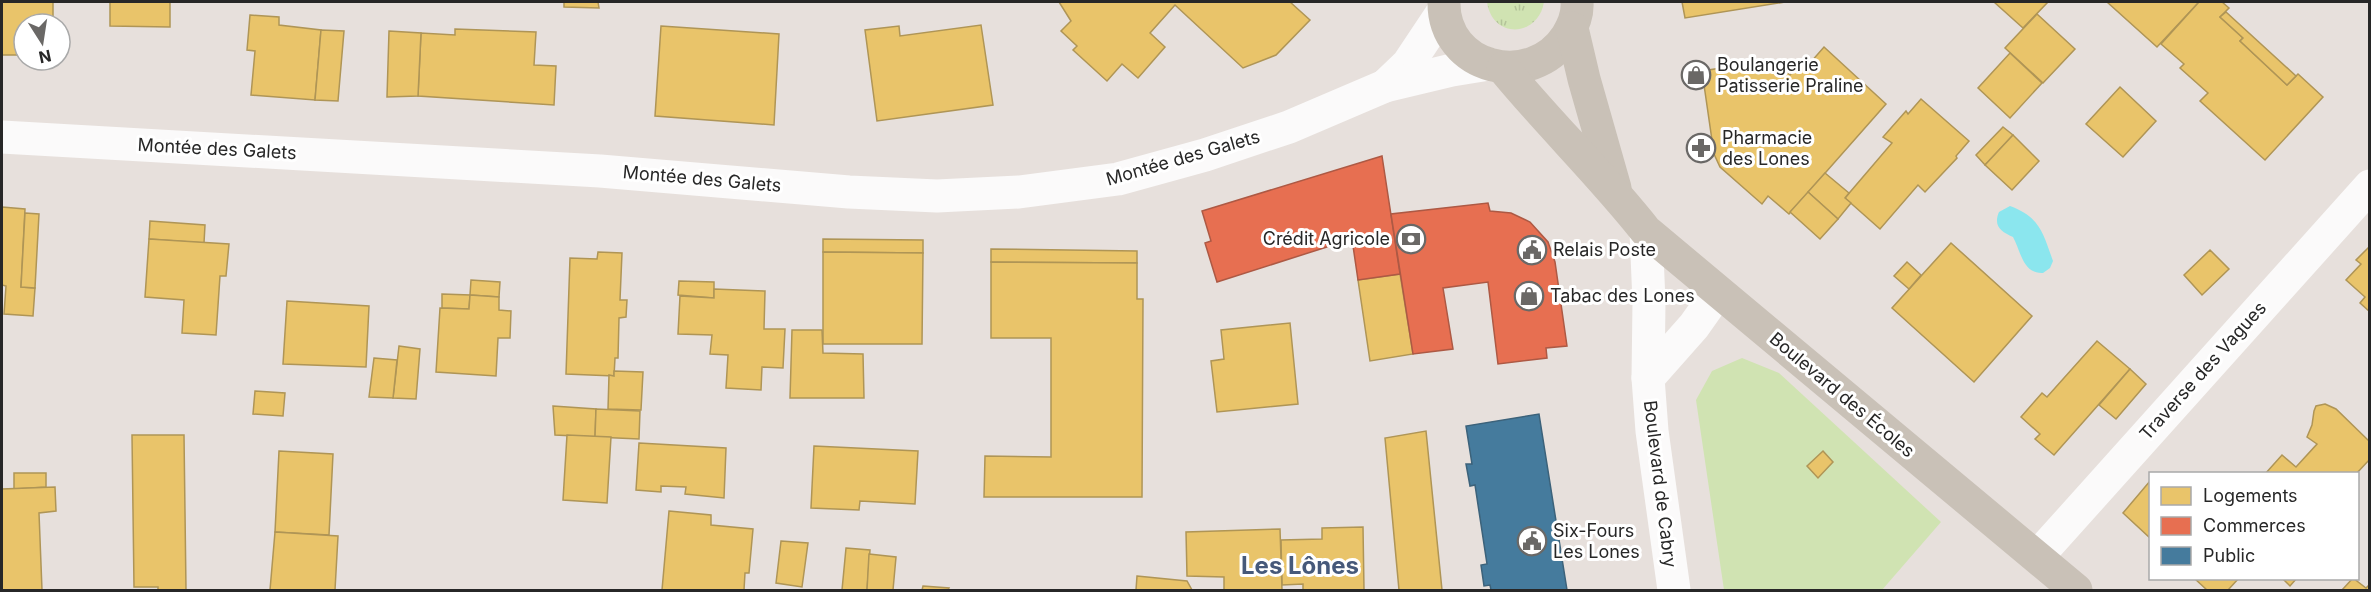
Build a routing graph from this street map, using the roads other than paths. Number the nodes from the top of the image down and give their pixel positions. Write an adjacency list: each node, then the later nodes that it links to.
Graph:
1 (1444, 6): 3 (main road, Boulevard des Écoles); 4 (street, Montée des Galets)
2 (1575, 15): 3 (main road); 7 (main road, Boulevard des Écoles)
3 (1496, 66): 4 (street, Montée des Galets); 7 (main road, Boulevard des Écoles)
4 (1385, 86): 5 (street, Montée des Galets)
5 (2, 137)
6 (2370, 186): 11 (street, Traverse des Vagues)
7 (1616, 193): 8 (main road, Boulevard des Écoles)
8 (1646, 231): 9 (main road, Boulevard des Écoles); 10 (street, Boulevard de Cabry)
9 (1718, 292): 10 (street, Boulevard de Cabry); 11 (main road, Boulevard des Écoles)
10 (1648, 378): 12 (street, Boulevard de Cabry)
11 (2037, 557): 13 (main road, Boulevard des Écoles)
12 (1674, 591)
13 (2076, 591)

